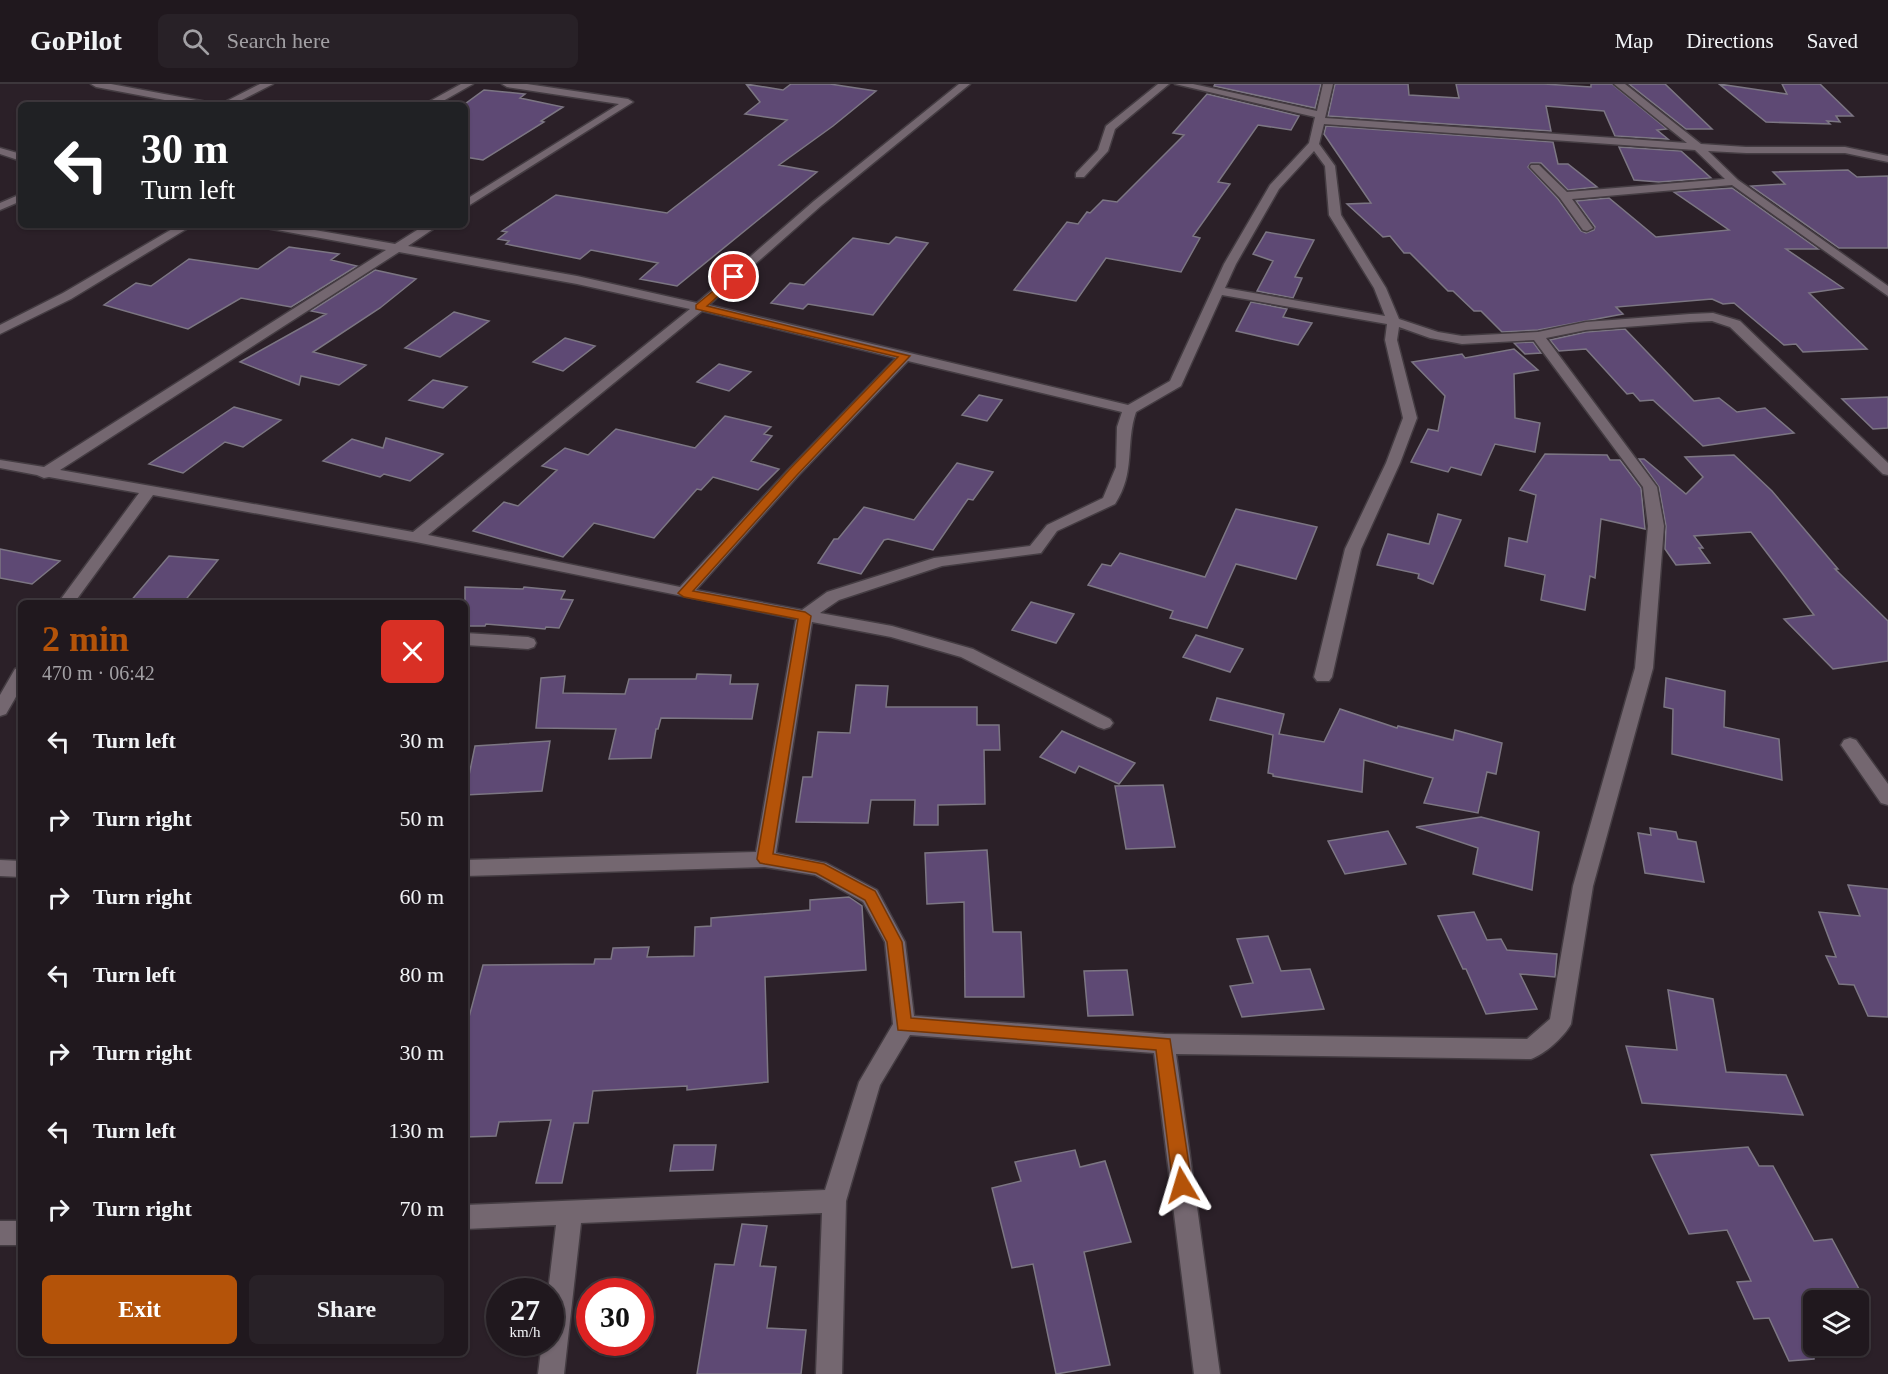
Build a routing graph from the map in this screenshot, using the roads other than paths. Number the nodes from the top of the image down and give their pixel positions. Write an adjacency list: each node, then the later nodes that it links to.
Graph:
1 (96, 84): 10 (street)
2 (268, 84): 11 (street)
3 (468, 84): 12 (street)
4 (507, 84): 24 (street)
5 (965, 84): 33 (street)
6 (1164, 84): 20 (street)
7 (1180, 84): 13 (street)
8 (1328, 84): 13 (street)
9 (1618, 84): 15 (street)
10 (191, 102)
11 (230, 102)
12 (434, 102)
13 (1320, 118): 14 (street); 15 (street)
14 (1314, 144): 31 (street); 34 (street)
15 (1696, 145): 18 (street); 21 (street)
16 (0, 151): 17 (street)
17 (18, 157)
18 (1888, 159)
19 (1535, 166): 22 (street)
20 (1080, 175)
21 (1734, 182): 22 (street); 32 (street)
22 (1564, 196): 29 (street)
23 (18, 199): 25 (street)
24 (468, 203)
25 (0, 207)
26 (182, 228): 35 (street)
27 (283, 228): 30 (street)
28 (428, 228): 30 (street)
29 (1587, 228)
30 (397, 248): 33 (street); 41 (street)
31 (1218, 291): 34 (street); 38 (street)
32 (1888, 291)
33 (700, 307): 37 (street); 43 (street)
34 (1394, 321): 36 (street); 49 (street)
35 (0, 330)
36 (1538, 336): 40 (street); 60 (street)
37 (905, 356): 38 (street); 44 (street)
38 (1130, 410): 46 (street)
39 (0, 464): 41 (street)
40 (1888, 471)
41 (44, 474): 42 (street)
42 (149, 490): 43 (street); 45 (street)
43 (416, 537): 44 (street)
44 (684, 593): 46 (street)
45 (68, 600)
46 (805, 616): 52 (street); 55 (street)
47 (468, 639): 48 (street)
48 (528, 643)
49 (1323, 677)
50 (18, 678): 51 (street)
51 (0, 710)
52 (1104, 723)
53 (1850, 745): 54 (street)
54 (1888, 798)
55 (765, 859): 57 (street); 59 (street)
56 (0, 868): 58 (street)
57 (468, 868)
58 (18, 869)
59 (904, 1025): 60 (street); 61 (street)
60 (1164, 1044): 68 (street)
61 (834, 1201): 62 (street); 67 (street)
62 (570, 1213): 63 (street); 66 (street)
63 (468, 1217)
64 (0, 1233): 65 (street)
65 (18, 1233)
66 (551, 1374)
67 (829, 1374)
68 (1207, 1374)

